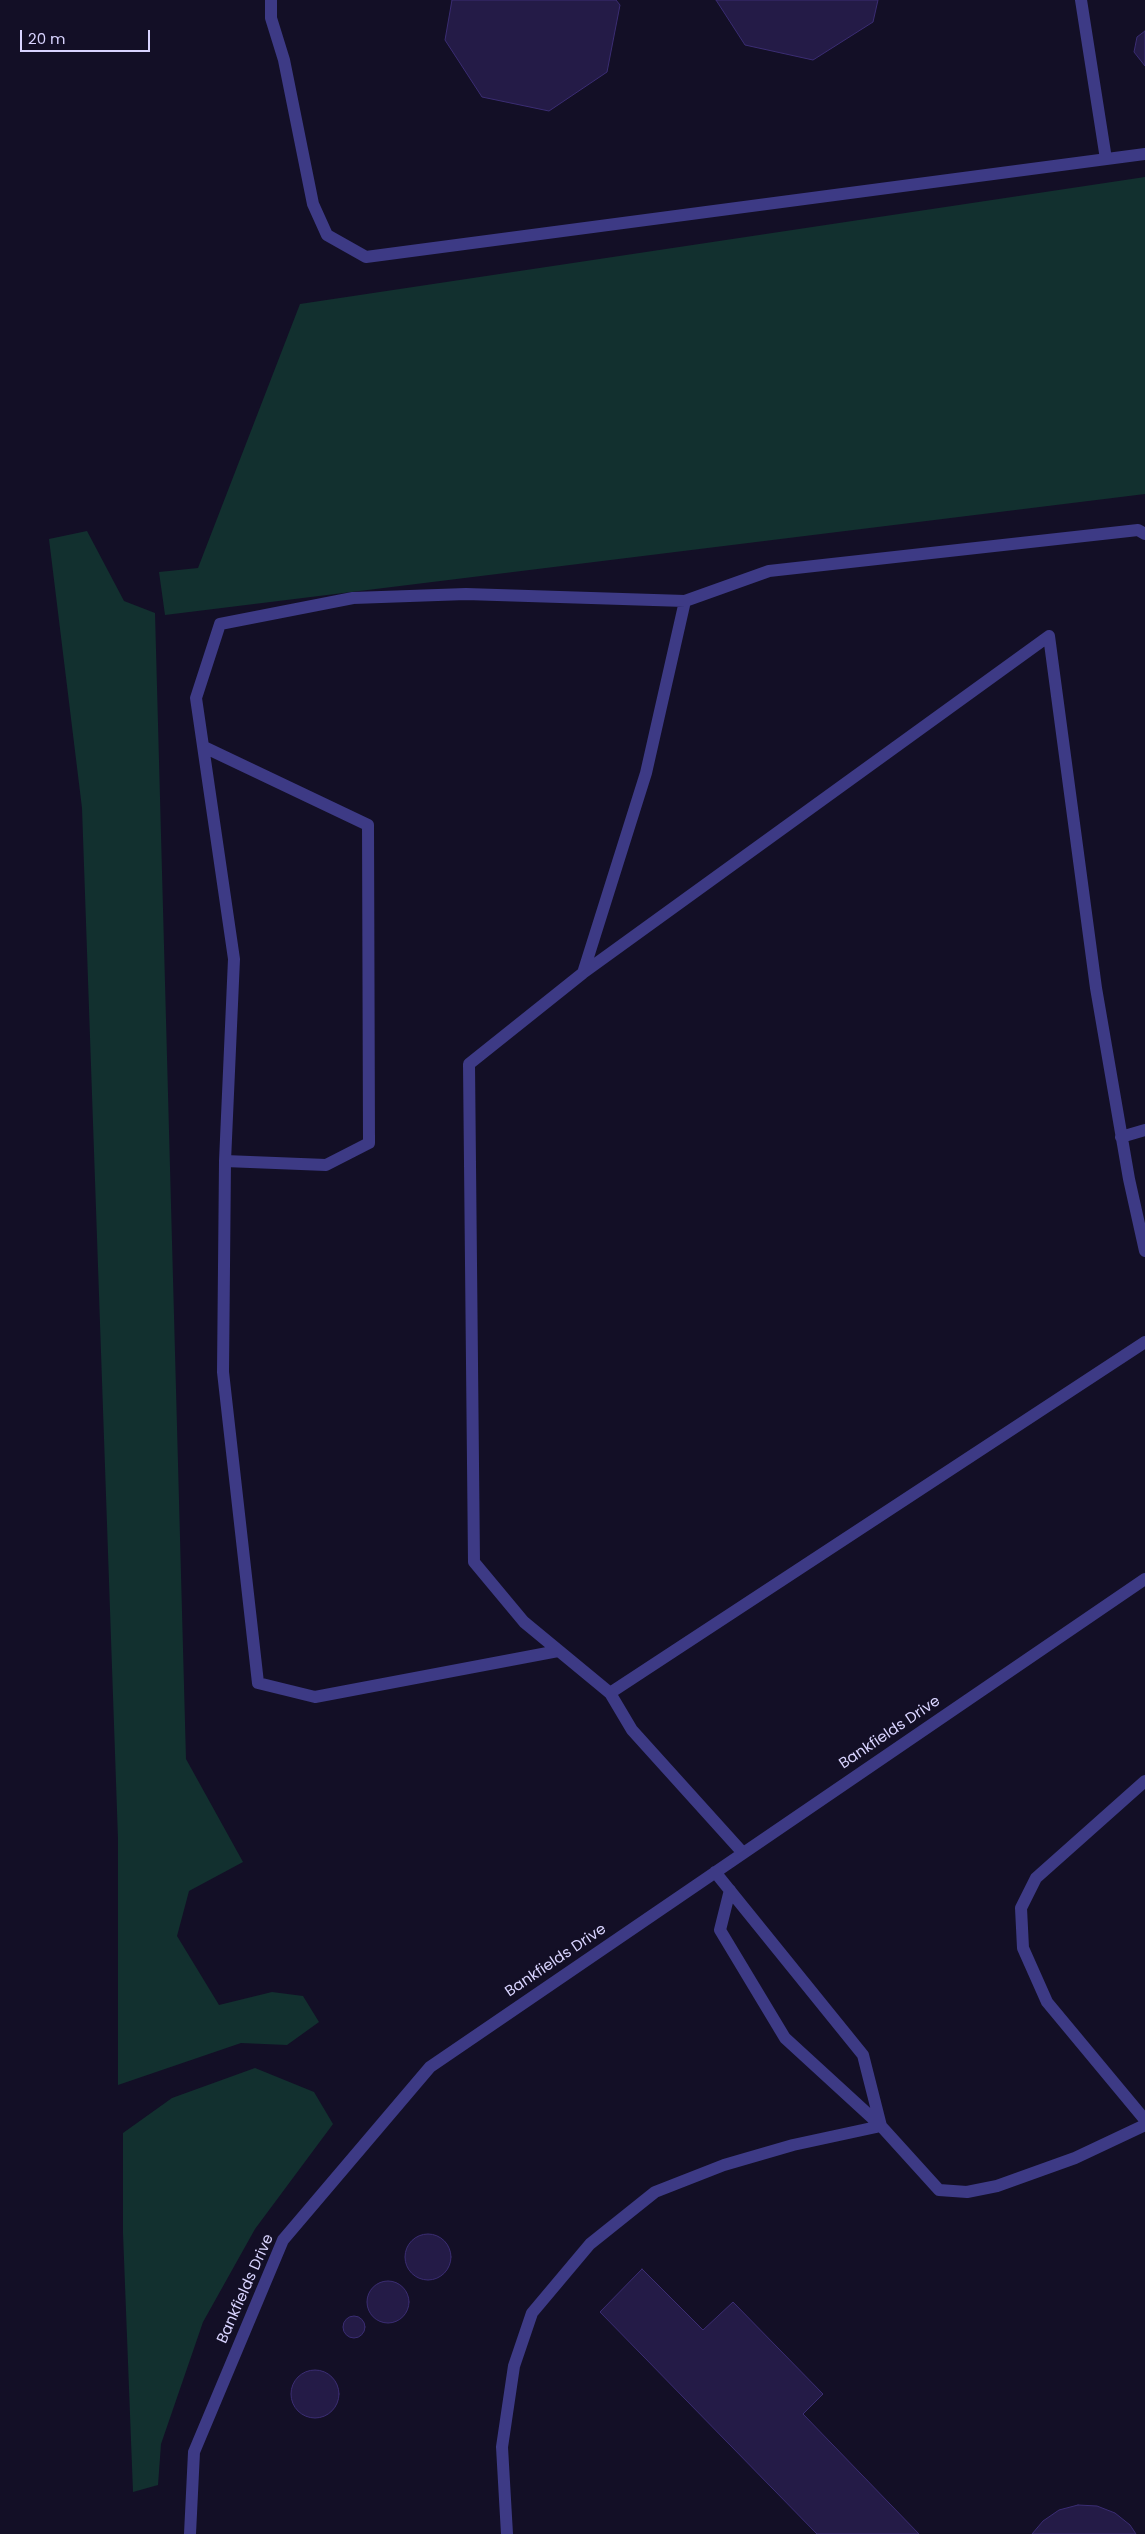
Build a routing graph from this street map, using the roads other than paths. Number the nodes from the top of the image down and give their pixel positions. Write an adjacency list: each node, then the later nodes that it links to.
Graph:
1 (271, 0): 4 (street)
2 (1081, 0): 4 (street)
3 (1145, 154): 4 (street)
4 (1106, 159)
5 (1145, 534): 6 (street)
6 (685, 601): 7 (street); 8 (street)
7 (204, 746): 11 (street); 11 (street)
8 (583, 973): 10 (street); 15 (street)
9 (1145, 1130): 10 (street)
10 (1121, 1137): 12 (street)
11 (225, 1161): 15 (street)
12 (1145, 1251)
13 (1145, 1342): 16 (street)
14 (1145, 1579): 18 (street, Bankfields Drive)
15 (558, 1650): 16 (street)
16 (610, 1693): 18 (street)
17 (1145, 1781): 21 (street)
18 (743, 1853): 19 (street, Bankfields Drive)
19 (715, 1872): 20 (street); 24 (street, Bankfields Drive)
20 (730, 1890): 23 (street); 23 (street)
21 (1145, 2120)
22 (1145, 2125): 23 (street)
23 (881, 2126): 25 (street)
24 (190, 2534)
25 (507, 2534)

